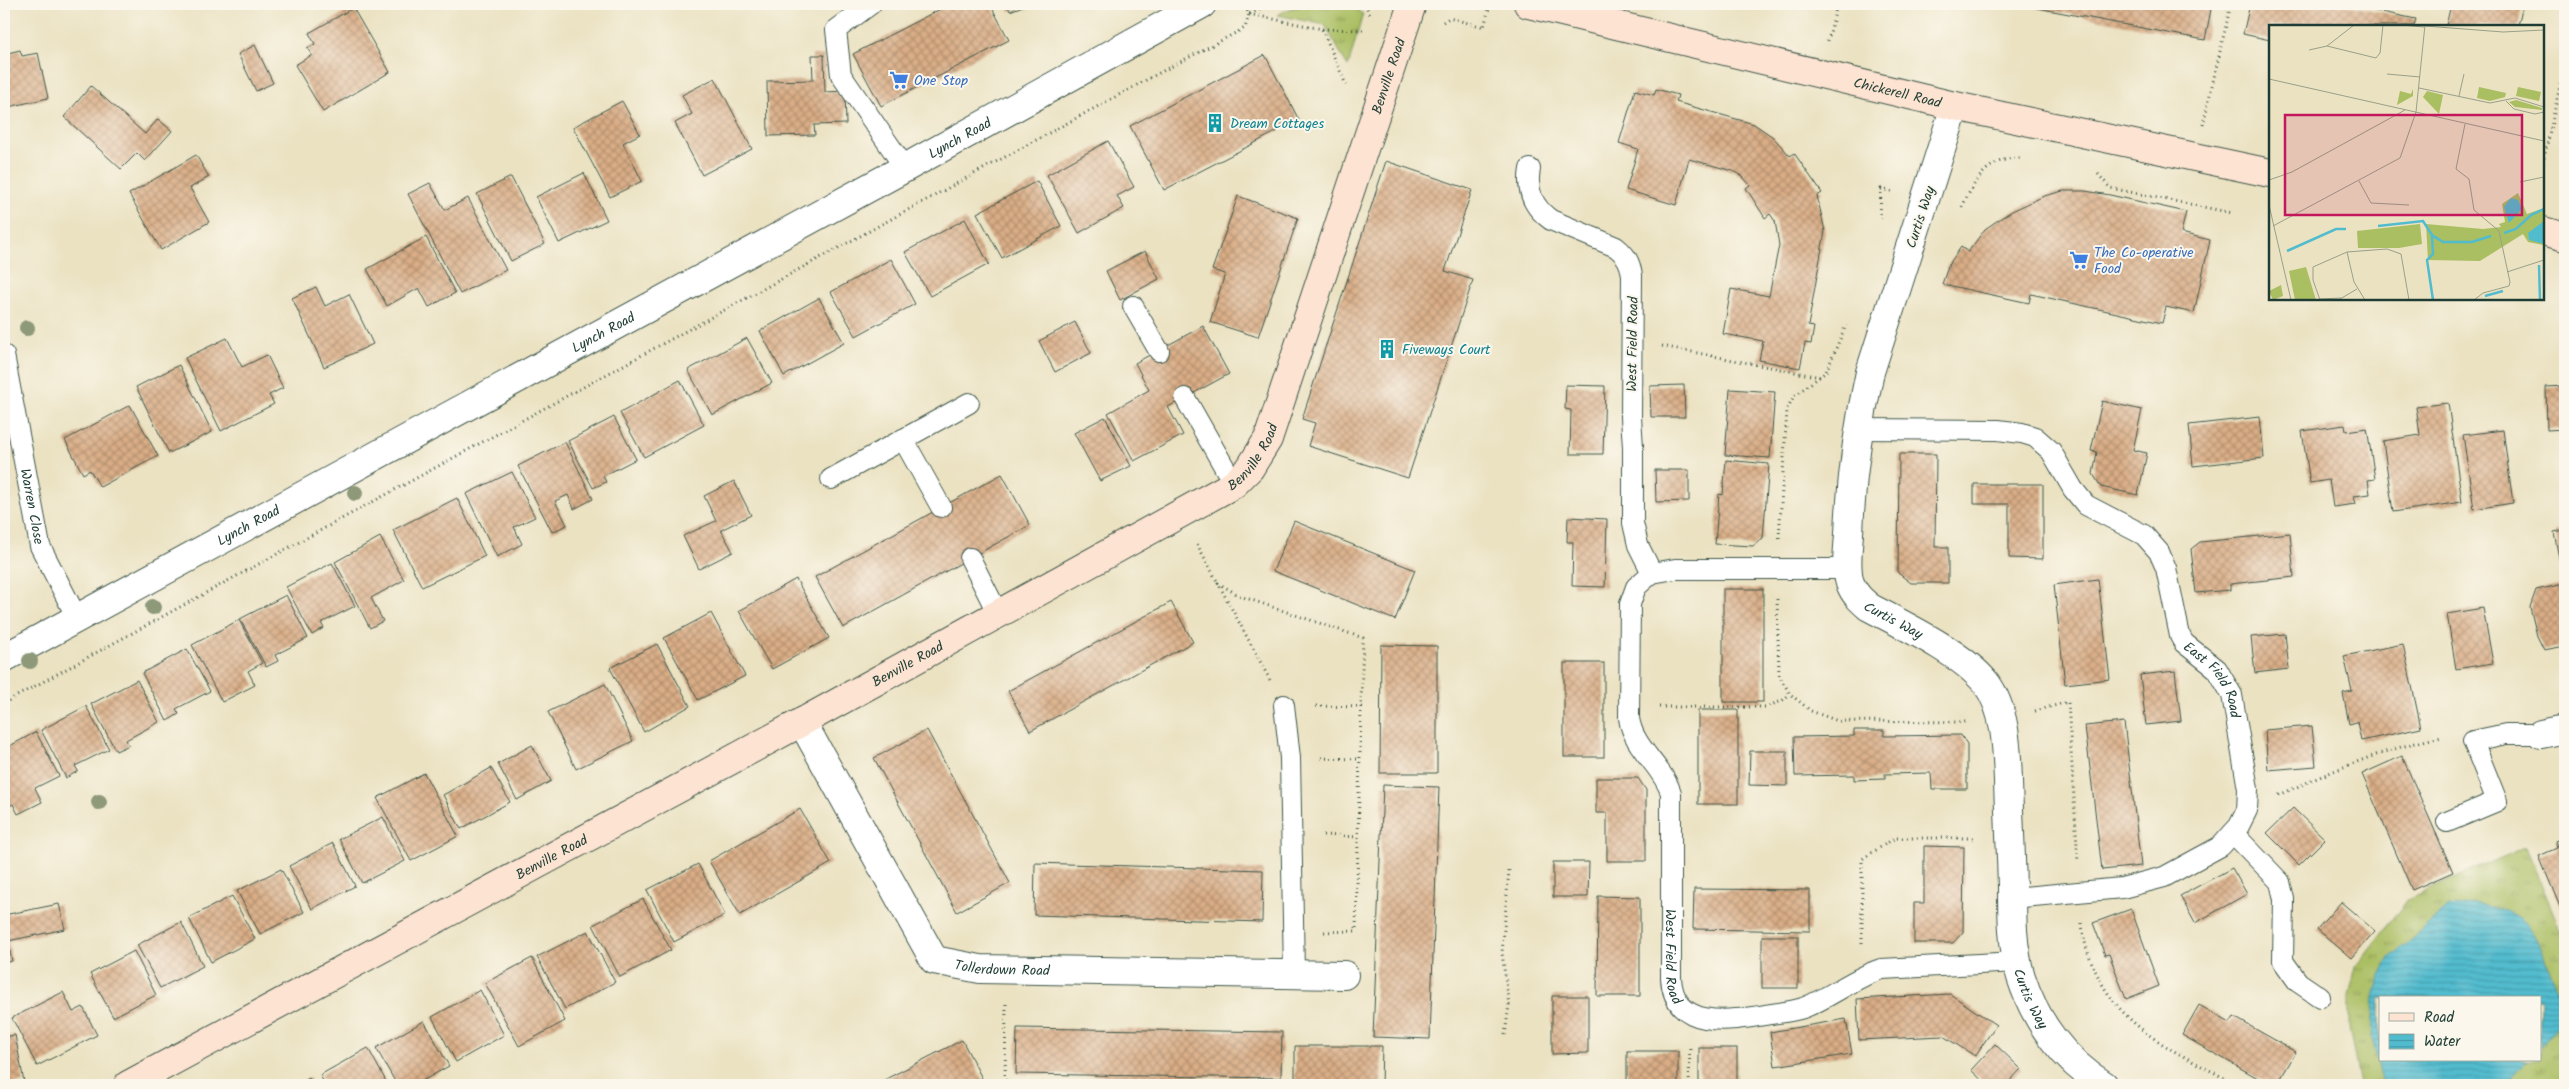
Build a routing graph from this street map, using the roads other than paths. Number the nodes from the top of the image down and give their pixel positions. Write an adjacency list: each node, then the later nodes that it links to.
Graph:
1 (871, 4): 7 (lane)
2 (1202, 4): 5 (street, Lynch Road)
3 (1412, 4): 20 (main road, Benville Road)
4 (1528, 4): 6 (main road, Chickerell Road)
5 (1179, 10): 7 (street, Lynch Road)
6 (1955, 106): 9 (main road, Chickerell Road); 17 (street, Curtis Way)
7 (905, 168): 26 (street, Lynch Road)
8 (1530, 169): 24 (lane, West Field Road)
9 (2269, 173)
10 (2544, 232): 11 (main road)
11 (2565, 236)
12 (1133, 306): 13 (lane)
13 (1159, 350)
14 (4, 355): 26 (lane, Warren Close)
15 (1185, 398): 20 (lane)
16 (969, 404): 18 (lane)
17 (1859, 429): 23 (street, Curtis Way); 32 (lane, East Field Road)
18 (904, 439): 19 (lane); 21 (lane)
19 (831, 479)
20 (1234, 484): 25 (main road, Benville Road)
21 (941, 507)
22 (970, 558): 25 (lane)
23 (1848, 569): 24 (lane); 33 (street, Curtis Way)
24 (1652, 573): 34 (lane, West Field Road)
25 (998, 614): 29 (main road, Benville Road)
26 (78, 620): 27 (street, Lynch Road)
27 (4, 658)
28 (1284, 705): 35 (lane)
29 (802, 722): 35 (street, Tollerdown Road); 38 (main road, Benville Road)
30 (2553, 732): 31 (lane)
31 (2447, 822)
32 (2233, 834): 33 (lane, East Field Road); 37 (lane)
33 (2012, 898): 34 (street, Curtis Way)
34 (2018, 962): 39 (street, Curtis Way)
35 (1294, 974): 36 (street, Tollerdown Road)
36 (1344, 975)
37 (2320, 997)
38 (128, 1085)
39 (2104, 1085)

